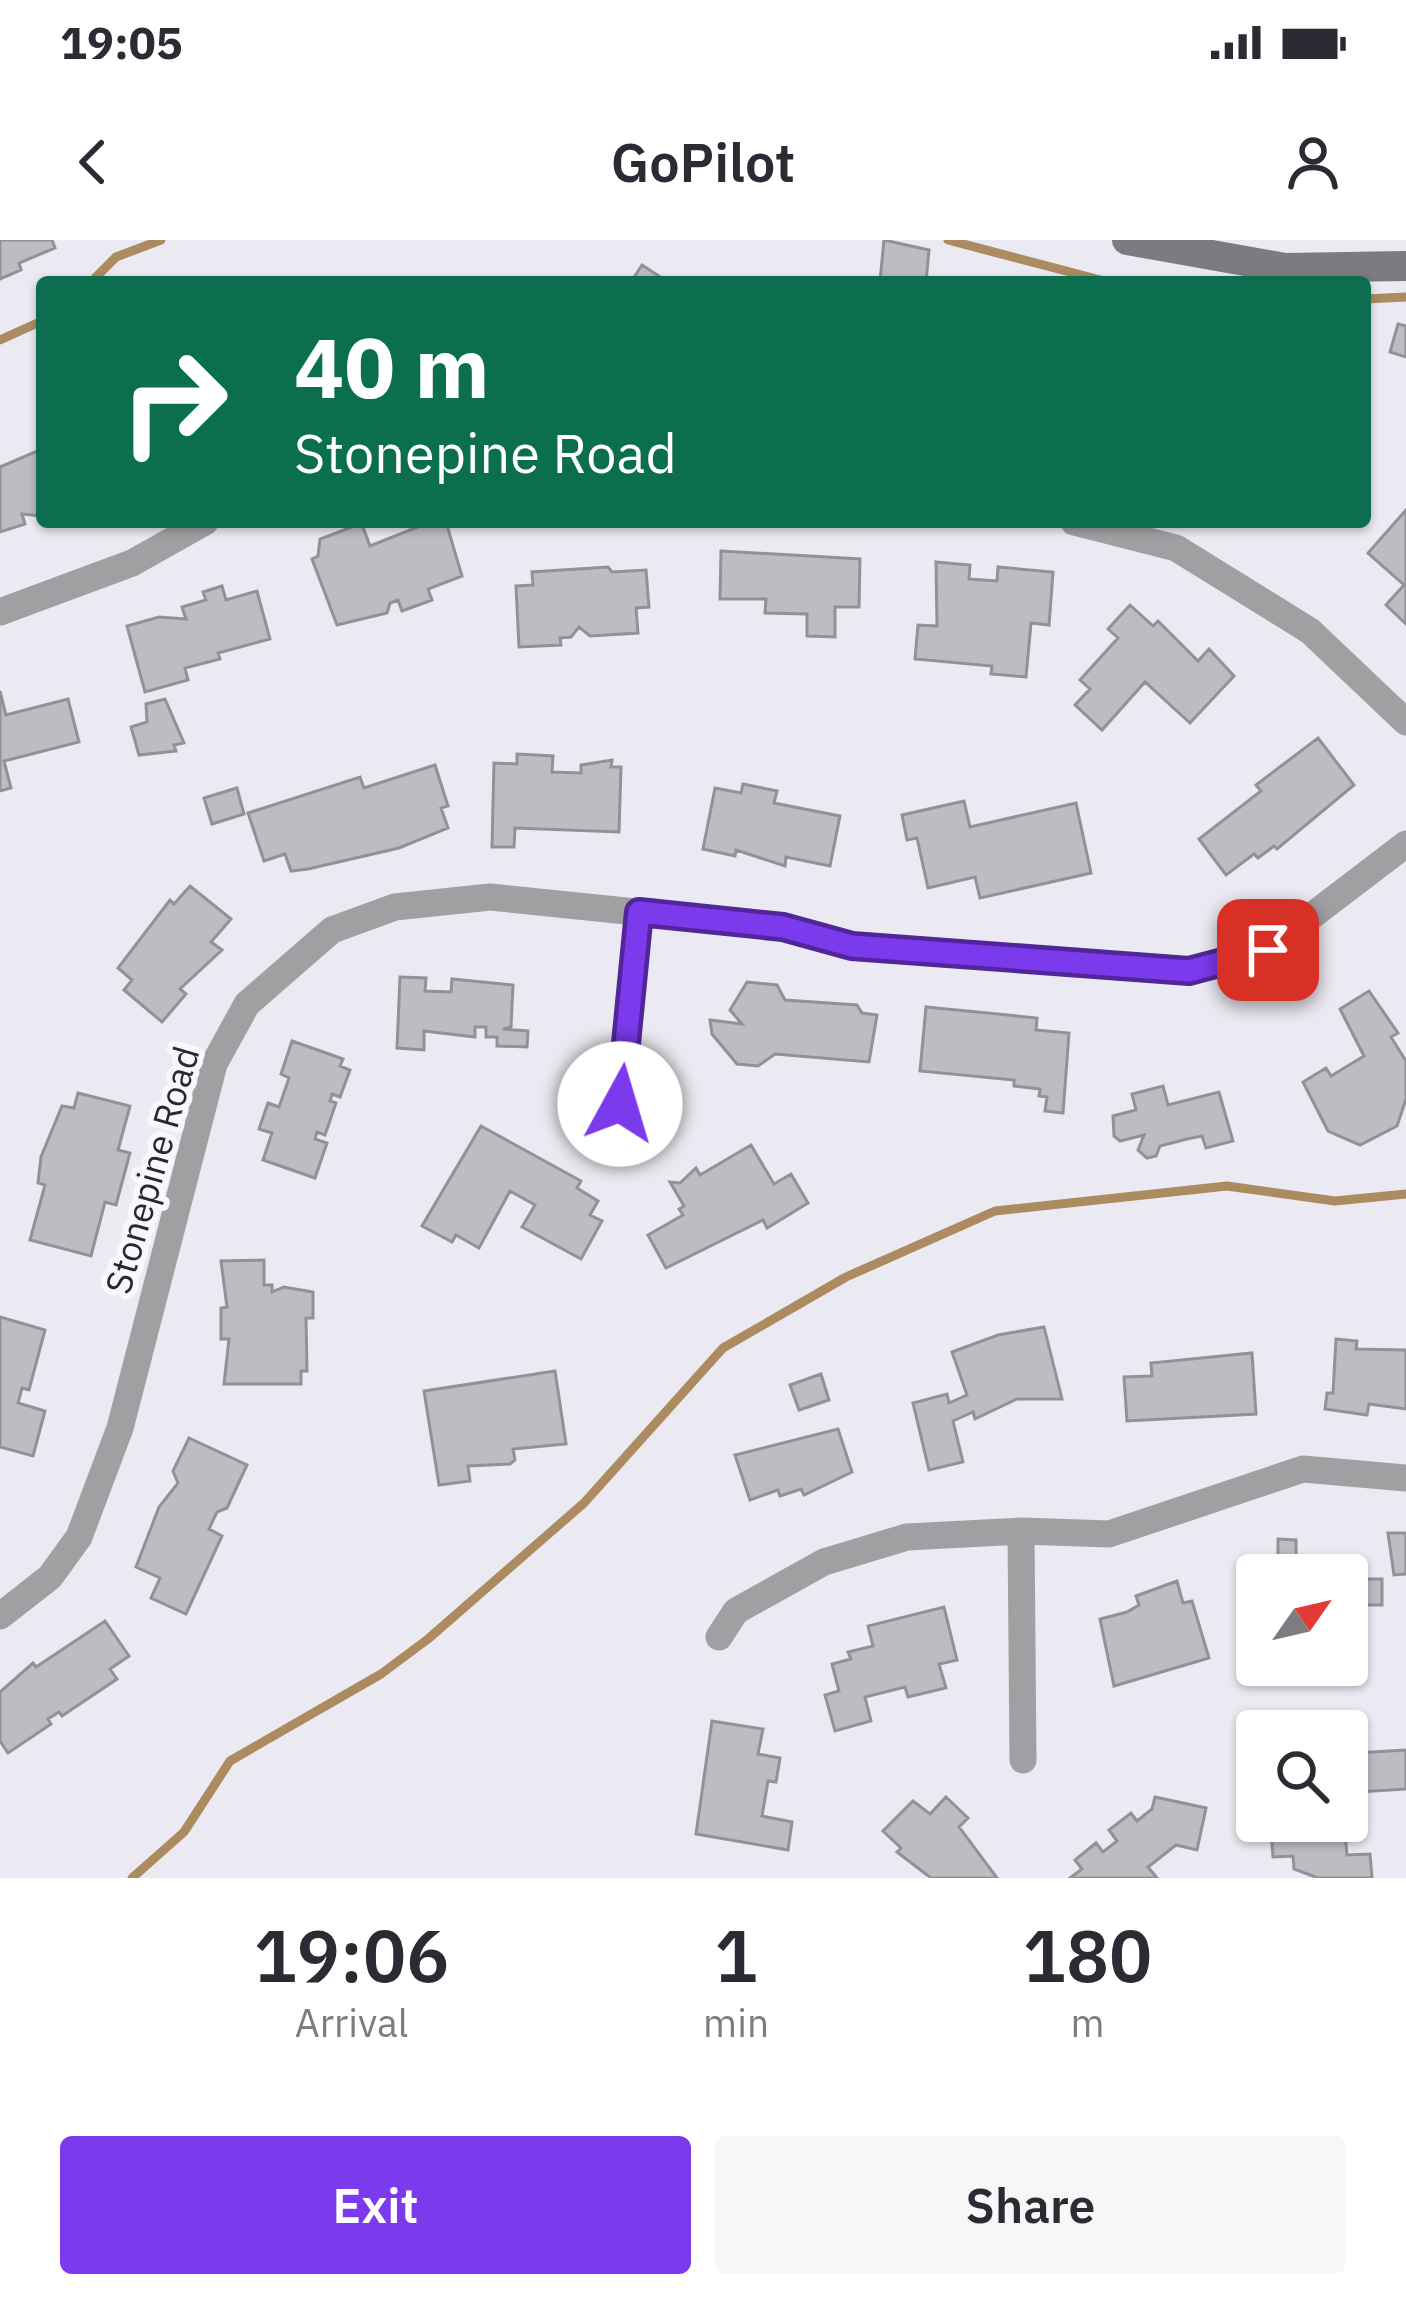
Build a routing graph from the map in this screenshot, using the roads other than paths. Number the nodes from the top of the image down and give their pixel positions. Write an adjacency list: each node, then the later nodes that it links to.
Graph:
1 (1127, 240): 2 (street)
2 (1406, 266)
3 (194, 528): 5 (street)
4 (1098, 528): 6 (street)
5 (0, 612)
6 (1406, 722)
7 (1406, 844): 8 (street, Stonepine Road)
8 (639, 912): 9 (street); 12 (street, Stonepine Road)
9 (620, 1104)
10 (1406, 1478): 11 (street)
11 (1021, 1531): 13 (street); 14 (street)
12 (0, 1616)
13 (719, 1637)
14 (1023, 1760)

